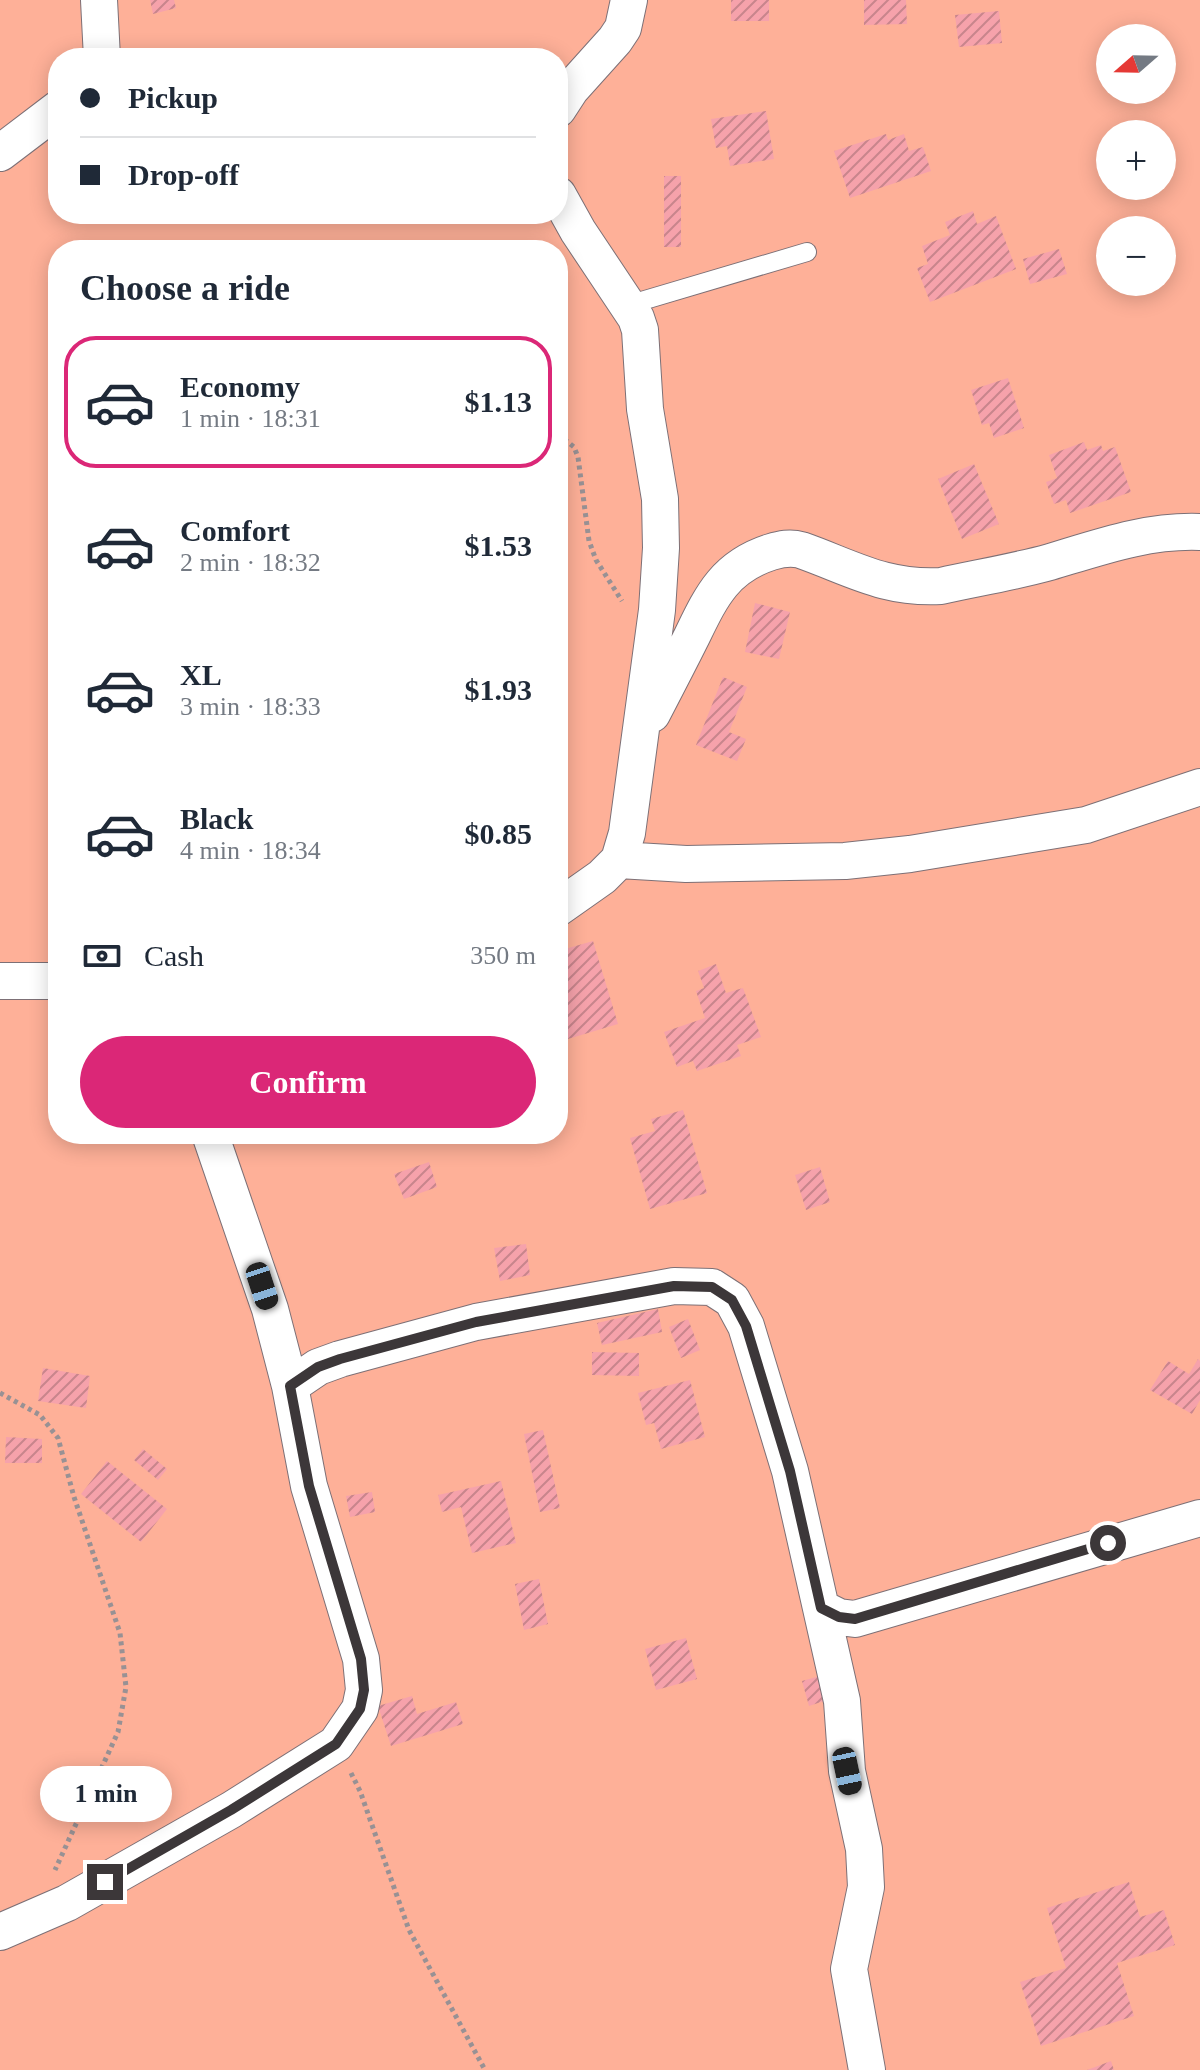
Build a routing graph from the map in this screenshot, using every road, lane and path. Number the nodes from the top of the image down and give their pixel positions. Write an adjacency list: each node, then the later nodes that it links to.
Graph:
1 (99, 0): 3 (street)
2 (629, 0): 4 (street)
3 (101, 48)
4 (568, 94)
5 (48, 117): 6 (street)
6 (0, 153)
7 (568, 213): 9 (street)
8 (807, 252): 9 (lane)
9 (628, 305): 12 (street)
10 (568, 442): 12 (path)
11 (1200, 532): 13 (street)
12 (650, 650): 13 (street)
13 (640, 737): 15 (street)
14 (1200, 787): 15 (street)
15 (619, 860): 16 (street)
16 (568, 901)
17 (0, 981): 18 (street)
18 (48, 981)
19 (213, 1144): 20 (street)
20 (290, 1386): 23 (street); 24 (street)
21 (0, 1393): 25 (path)
22 (1200, 1518): 23 (street)
23 (821, 1608): 27 (street)
24 (336, 1744): 25 (street); 26 (path)
25 (12, 1927)
26 (485, 2070)
27 (867, 2070)

